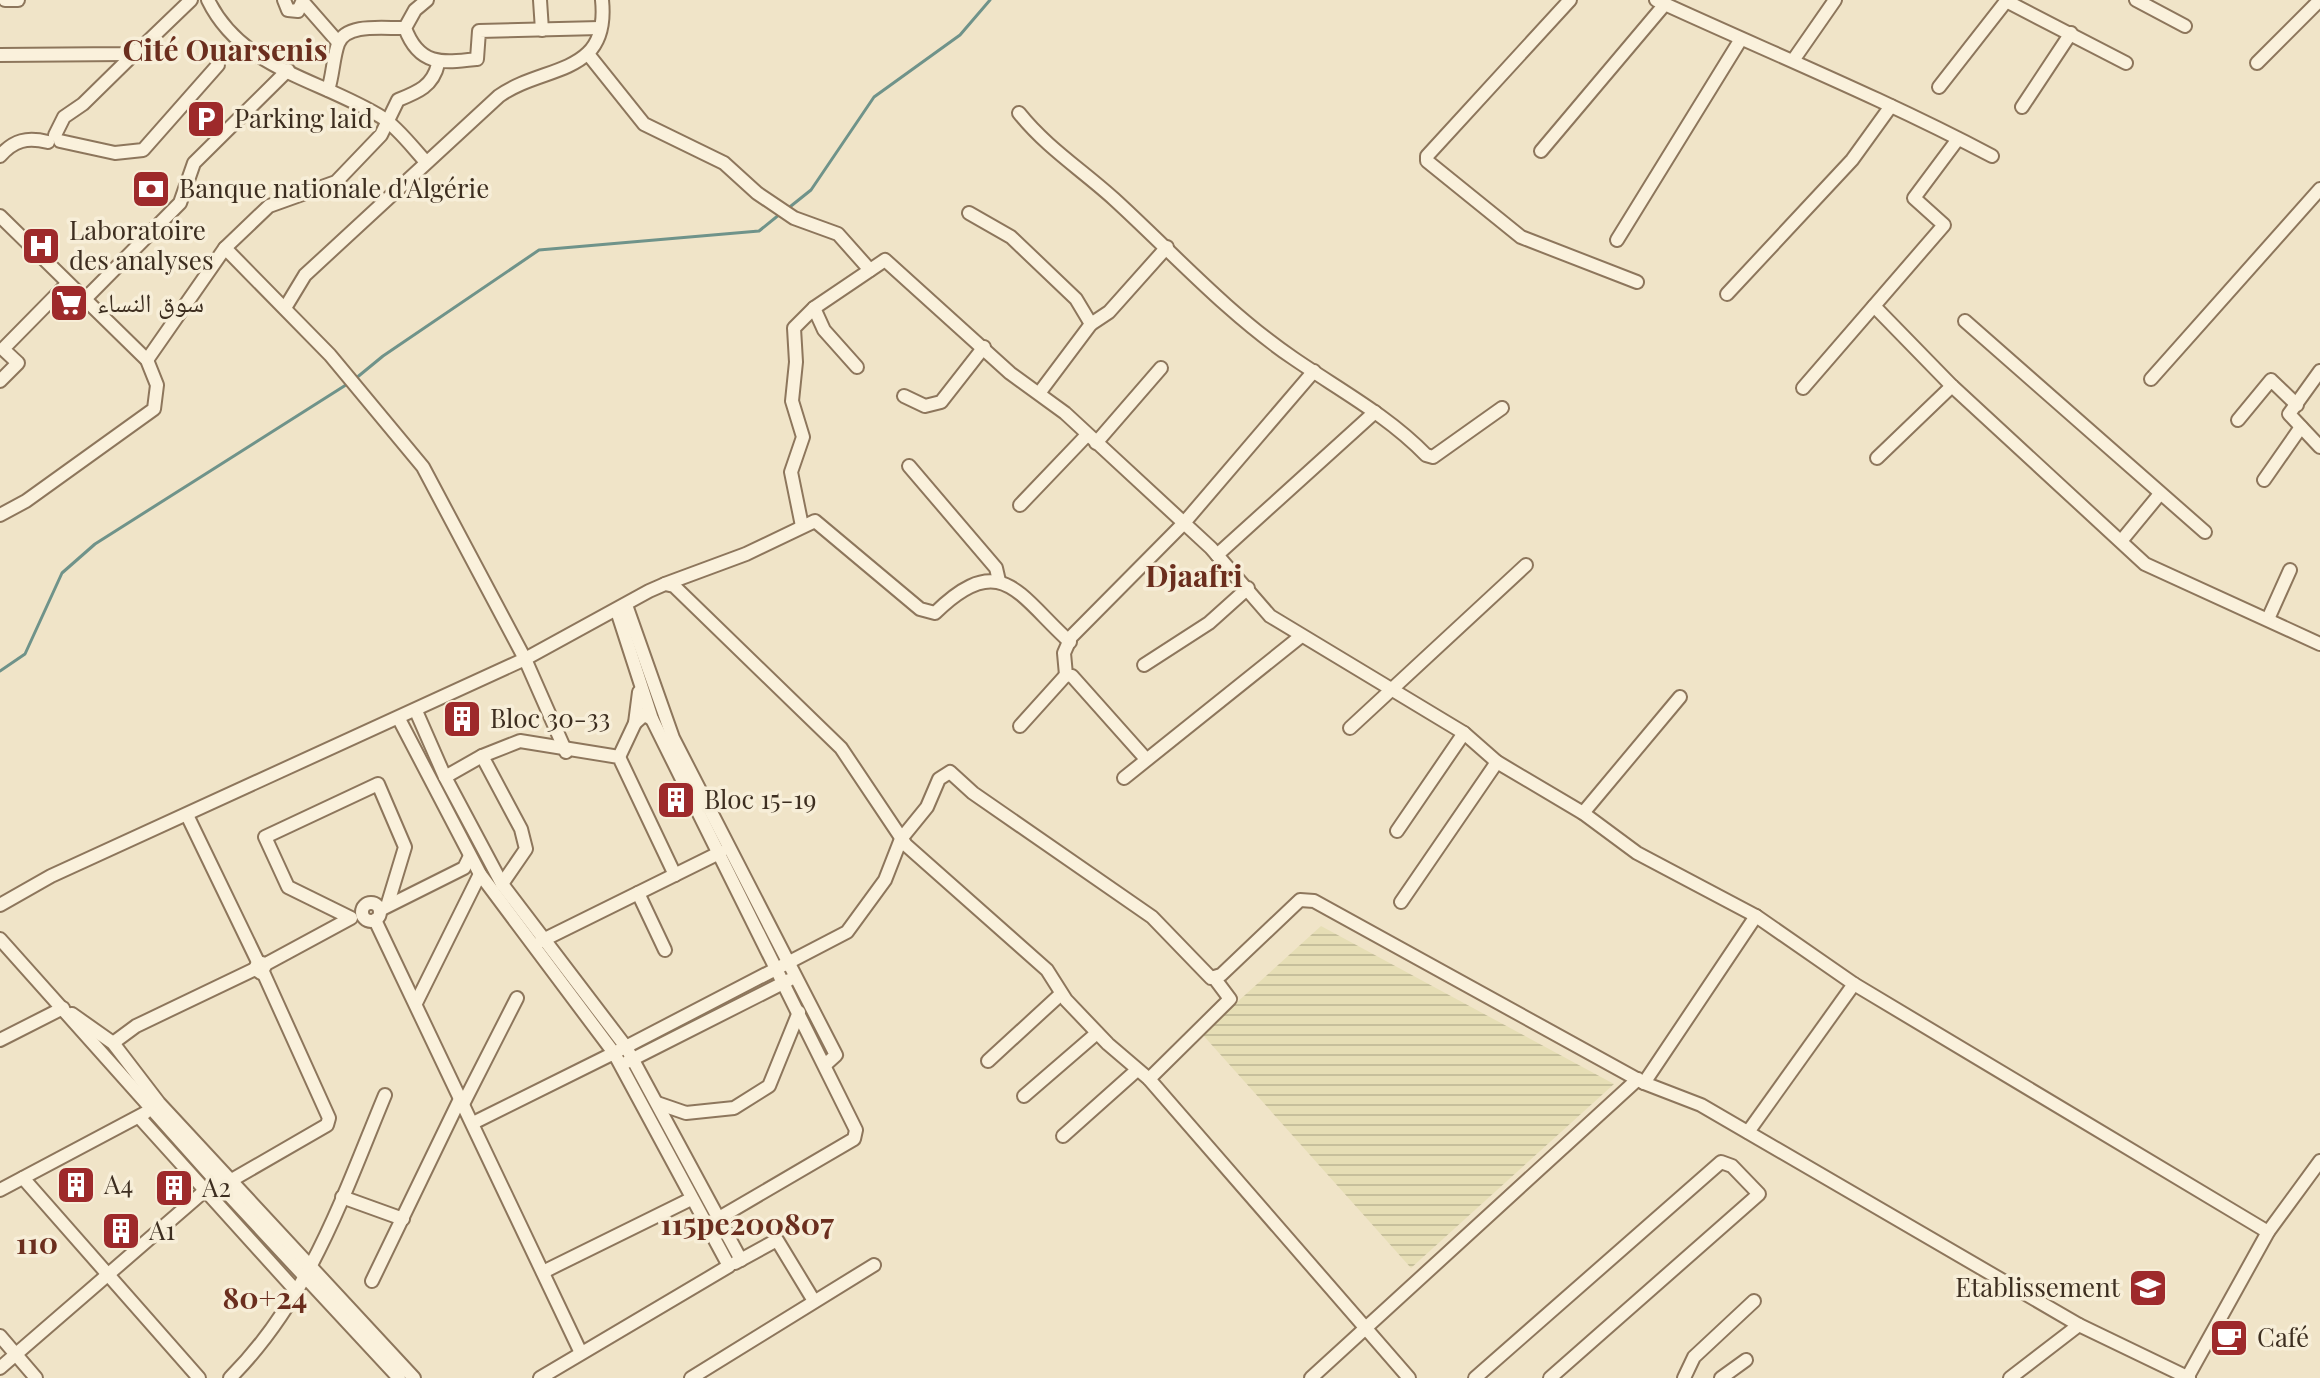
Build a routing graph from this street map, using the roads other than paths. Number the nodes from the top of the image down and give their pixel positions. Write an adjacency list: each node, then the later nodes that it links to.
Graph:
1 (5, 0): 2 (street)
2 (18, 0)
3 (191, 0): 23 (street)
4 (208, 0): 31 (street)
5 (284, 0): 13 (street)
6 (427, 0): 17 (street)
7 (540, 0): 19 (street)
8 (602, 0): 18 (street)
9 (1570, 0): 51 (street)
10 (1835, 0): 26 (street)
11 (2136, 0): 16 (street)
12 (2320, 0): 28 (street)
13 (303, 1): 22 (street)
14 (2006, 1): 20 (street); 32 (street)
15 (1661, 2): 21 (street); 40 (street)
16 (2185, 26)
17 (405, 28): 22 (street); 29 (street)
18 (600, 28): 19 (street); 24 (street)
19 (542, 30): 29 (street)
20 (2071, 33): 27 (street); 35 (street)
21 (1741, 39): 26 (street); 47 (street)
22 (338, 42): 33 (street)
23 (140, 49): 25 (street); 38 (street)
24 (588, 54): 43 (street); 50 (street)
25 (0, 55)
26 (1794, 59): 34 (street)
27 (2126, 63)
28 (2257, 63)
29 (438, 64): 37 (street)
30 (218, 65): 38 (street)
31 (288, 70): 33 (street); 54 (street)
32 (1939, 87)
33 (328, 90): 37 (street)
34 (1891, 106): 39 (street); 53 (street)
35 (2022, 107)
36 (1019, 113): 48 (street)
37 (386, 120): 43 (street); 49 (street)
38 (54, 139): 41 (street)
39 (1958, 139): 42 (street); 55 (street)
40 (1541, 151)
41 (0, 156)
42 (1992, 156)
43 (426, 162): 56 (street)
44 (2320, 189): 66 (street)
45 (969, 213): 59 (street)
46 (0, 216): 52 (street)
47 (1617, 240)
48 (1167, 247): 59 (street); 64 (street)
49 (225, 248): 56 (street); 61 (street)
50 (870, 270): 57 (street); 60 (street)
51 (1637, 282)
52 (67, 284): 54 (street); 67 (street)
53 (1727, 294)
54 (84, 300): 61 (street)
55 (1874, 306): 68 (street); 69 (street)
56 (285, 308): 100 (street)
57 (814, 308): 62 (street); 86 (street)
58 (1965, 321): 82 (street)
59 (1091, 324): 70 (street)
60 (984, 347): 70 (street); 71 (street)
61 (147, 360): 84 (street)
62 (857, 367)
63 (1161, 368): 77 (street)
64 (1314, 371): 74 (street); 85 (street)
65 (2320, 371): 72 (street)
66 (2151, 379)
67 (0, 381)
68 (1952, 386): 79 (street); 88 (street)
69 (1803, 388)
70 (1040, 392): 77 (street)
71 (904, 396)
72 (2297, 405): 75 (street); 76 (street)
73 (1502, 408): 74 (street)
74 (1375, 412): 89 (street)
75 (2238, 420)
76 (2301, 427): 78 (street); 81 (street)
77 (1091, 440): 83 (street); 85 (street)
78 (2320, 447)
79 (1877, 458)
80 (909, 466): 92 (street)
81 (2264, 480)
82 (2159, 495): 87 (street); 88 (street)
83 (1020, 505)
84 (0, 515)
85 (1183, 524): 89 (street); 98 (street)
86 (802, 526): 92 (street); 93 (street)
87 (2205, 532)
88 (2122, 540): 96 (street)
89 (1217, 555): 94 (street)
90 (1526, 565): 104 (street)
91 (2290, 570): 96 (street)
92 (999, 581): 98 (street)
93 (665, 584): 95 (street); 123 (street)
94 (1248, 588): 97 (street); 101 (street)
95 (622, 608): 100 (street); 102 (street); 138 (street)
96 (2268, 619): 99 (street)
97 (1300, 637): 104 (street); 116 (street)
98 (1070, 642): 103 (street)
99 (2320, 644)
100 (525, 659): 106 (street); 113 (street)
101 (1144, 665)
102 (636, 669): 108 (street); 109 (street)
103 (1066, 675): 110 (street); 116 (street)
104 (1390, 689): 111 (street); 112 (street)
105 (1680, 697): 120 (street)
106 (416, 711): 107 (street); 118 (street)
107 (399, 719): 121 (street); 125 (street)
108 (652, 719): 109 (street); 124 (street)
109 (635, 723): 115 (street)
110 (1020, 726)
111 (1350, 728)
112 (1464, 733): 117 (street); 122 (street)
113 (566, 752): 114 (street); 115 (street)
114 (482, 756): 118 (street); 128 (street)
115 (619, 757): 127 (street)
116 (1146, 759): 119 (street)
117 (1497, 762): 120 (street); 130 (street)
118 (445, 777): 128 (street)
119 (1124, 778)
120 (1583, 813): 134 (street)
121 (187, 815): 131 (street); 139 (street)
122 (1397, 831)
123 (901, 839): 138 (street); 142 (street); 145 (street)
124 (721, 852): 127 (street); 140 (street)
125 (469, 858): 126 (street); 132 (street)
126 (480, 874): 136 (street); 147 (street)
127 (675, 875): 129 (street)
128 (502, 884): 136 (street)
129 (638, 893): 136 (street); 137 (street)
130 (1401, 902)
131 (0, 905)
132 (381, 911): 133 (street); 133 (street); 147 (street)
133 (356, 916): 139 (street)
134 (1756, 916): 144 (street); 162 (street)
135 (0, 939): 148 (street)
136 (540, 942): 155 (street); 157 (street)
137 (665, 950)
138 (790, 962): 140 (street); 141 (street)
139 (261, 967): 154 (street); 173 (street)
140 (777, 969): 143 (street); 155 (street)
141 (797, 977): 143 (street); 159 (street)
142 (1215, 979): 161 (street); 162 (street)
143 (784, 983): 149 (street); 155 (street)
144 (1854, 984): 169 (street); 180 (street)
145 (1061, 994): 150 (street); 158 (street)
146 (517, 998): 165 (street)
147 (416, 1003): 165 (street)
148 (64, 1009): 151 (street); 152 (street); 153 (street)
149 (799, 1012): 159 (street); 166 (street)
150 (1097, 1033): 160 (street); 164 (street)
151 (101, 1034): 153 (street); 154 (street)
152 (0, 1040)
153 (92, 1044): 156 (street)
154 (115, 1046): 156 (street); 167 (street)
155 (630, 1052): 157 (street); 166 (street)
156 (106, 1059): 167 (street)
157 (617, 1059): 168 (street); 177 (street)
158 (988, 1061)
159 (825, 1065): 178 (street)
160 (1137, 1070): 161 (street); 170 (street)
161 (1149, 1079): 191 (street)
162 (1641, 1081): 169 (street); 191 (street)
163 (385, 1095): 176 (street)
164 (1024, 1096)
165 (462, 1102): 168 (street); 179 (street)
166 (657, 1103): 178 (street)
167 (150, 1109): 172 (street); 173 (street); 174 (street)
168 (473, 1123): 183 (street)
169 (1748, 1132): 190 (street)
170 (1063, 1136)
171 (2320, 1161): 180 (street)
172 (23, 1178): 175 (street); 184 (street)
173 (230, 1181): 185 (street)
174 (210, 1185): 184 (street); 185 (street); 187 (street)
175 (0, 1190)
176 (342, 1197): 179 (street); 185 (street)
177 (691, 1199): 181 (street); 183 (street)
178 (719, 1218): 181 (street)
179 (403, 1219): 186 (street)
180 (2268, 1232): 211 (street)
181 (735, 1263): 188 (street); 193 (street)
182 (874, 1265): 188 (street)
183 (543, 1272): 193 (street)
184 (108, 1273): 194 (street); 198 (street)
185 (310, 1273): 187 (street); 200 (street); 201 (street)
186 (372, 1281)
187 (298, 1293): 199 (street)
188 (814, 1301): 203 (street)
189 (1754, 1301): 208 (street)
190 (2079, 1325): 210 (street); 211 (street)
191 (1365, 1328): 204 (street); 205 (street)
192 (0, 1336): 194 (street)
193 (581, 1353): 202 (street)
194 (16, 1354): 196 (street); 197 (street)
195 (1746, 1360): 209 (street)
196 (0, 1368)
197 (36, 1378)
198 (199, 1378)
199 (230, 1378)
200 (399, 1378)
201 (414, 1378)
202 (540, 1378)
203 (691, 1378)
204 (1311, 1378)
205 (1409, 1378)
206 (1475, 1378): 207 (street)
207 (1550, 1378)
208 (1684, 1378)
209 (1721, 1378)
210 (2010, 1378)
211 (2188, 1378)

